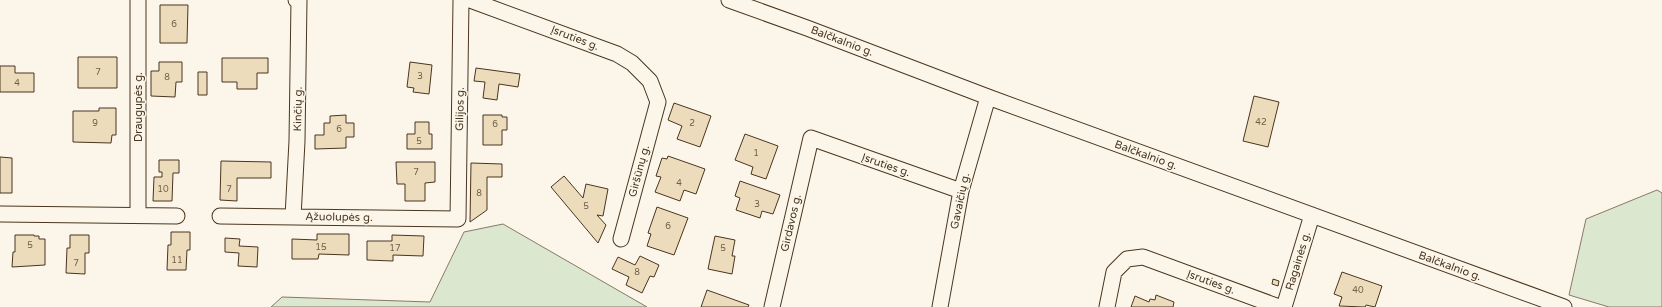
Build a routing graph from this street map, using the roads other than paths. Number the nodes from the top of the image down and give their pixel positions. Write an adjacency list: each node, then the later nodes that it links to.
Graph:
1 (138, 0): 11 (street, Draugupės g.)
2 (298, 0): 15 (street, Kinčių g.)
3 (461, 0): 16 (street, Gilijos g.)
4 (470, 0): 7 (street, Įsruties g.)
5 (729, 0): 6 (street, Balčkalnio g.)
6 (988, 97): 9 (street, Gavaičių g.); 12 (street, Balčkalnio g.)
7 (658, 102): 17 (street, Giršūnų g.)
8 (811, 138): 9 (street, Įsruties g.); 18 (street, Girdavos g.)
9 (961, 191): 19 (street, Gavaičių g.)
10 (0, 214): 11 (street)
11 (138, 215): 13 (street)
12 (1312, 215): 22 (street, Ragainės g.); 23 (street, Balčkalnio g.)
13 (177, 216)
14 (220, 216): 15 (street, Ąžuolupės g.)
15 (293, 217): 16 (street, Ąžuolupės g.)
16 (458, 218)
17 (621, 239)
18 (772, 307)
19 (940, 307)
20 (1108, 307): 21 (street, Įsruties g.)
21 (1279, 307)
22 (1284, 307)
23 (1564, 307)

